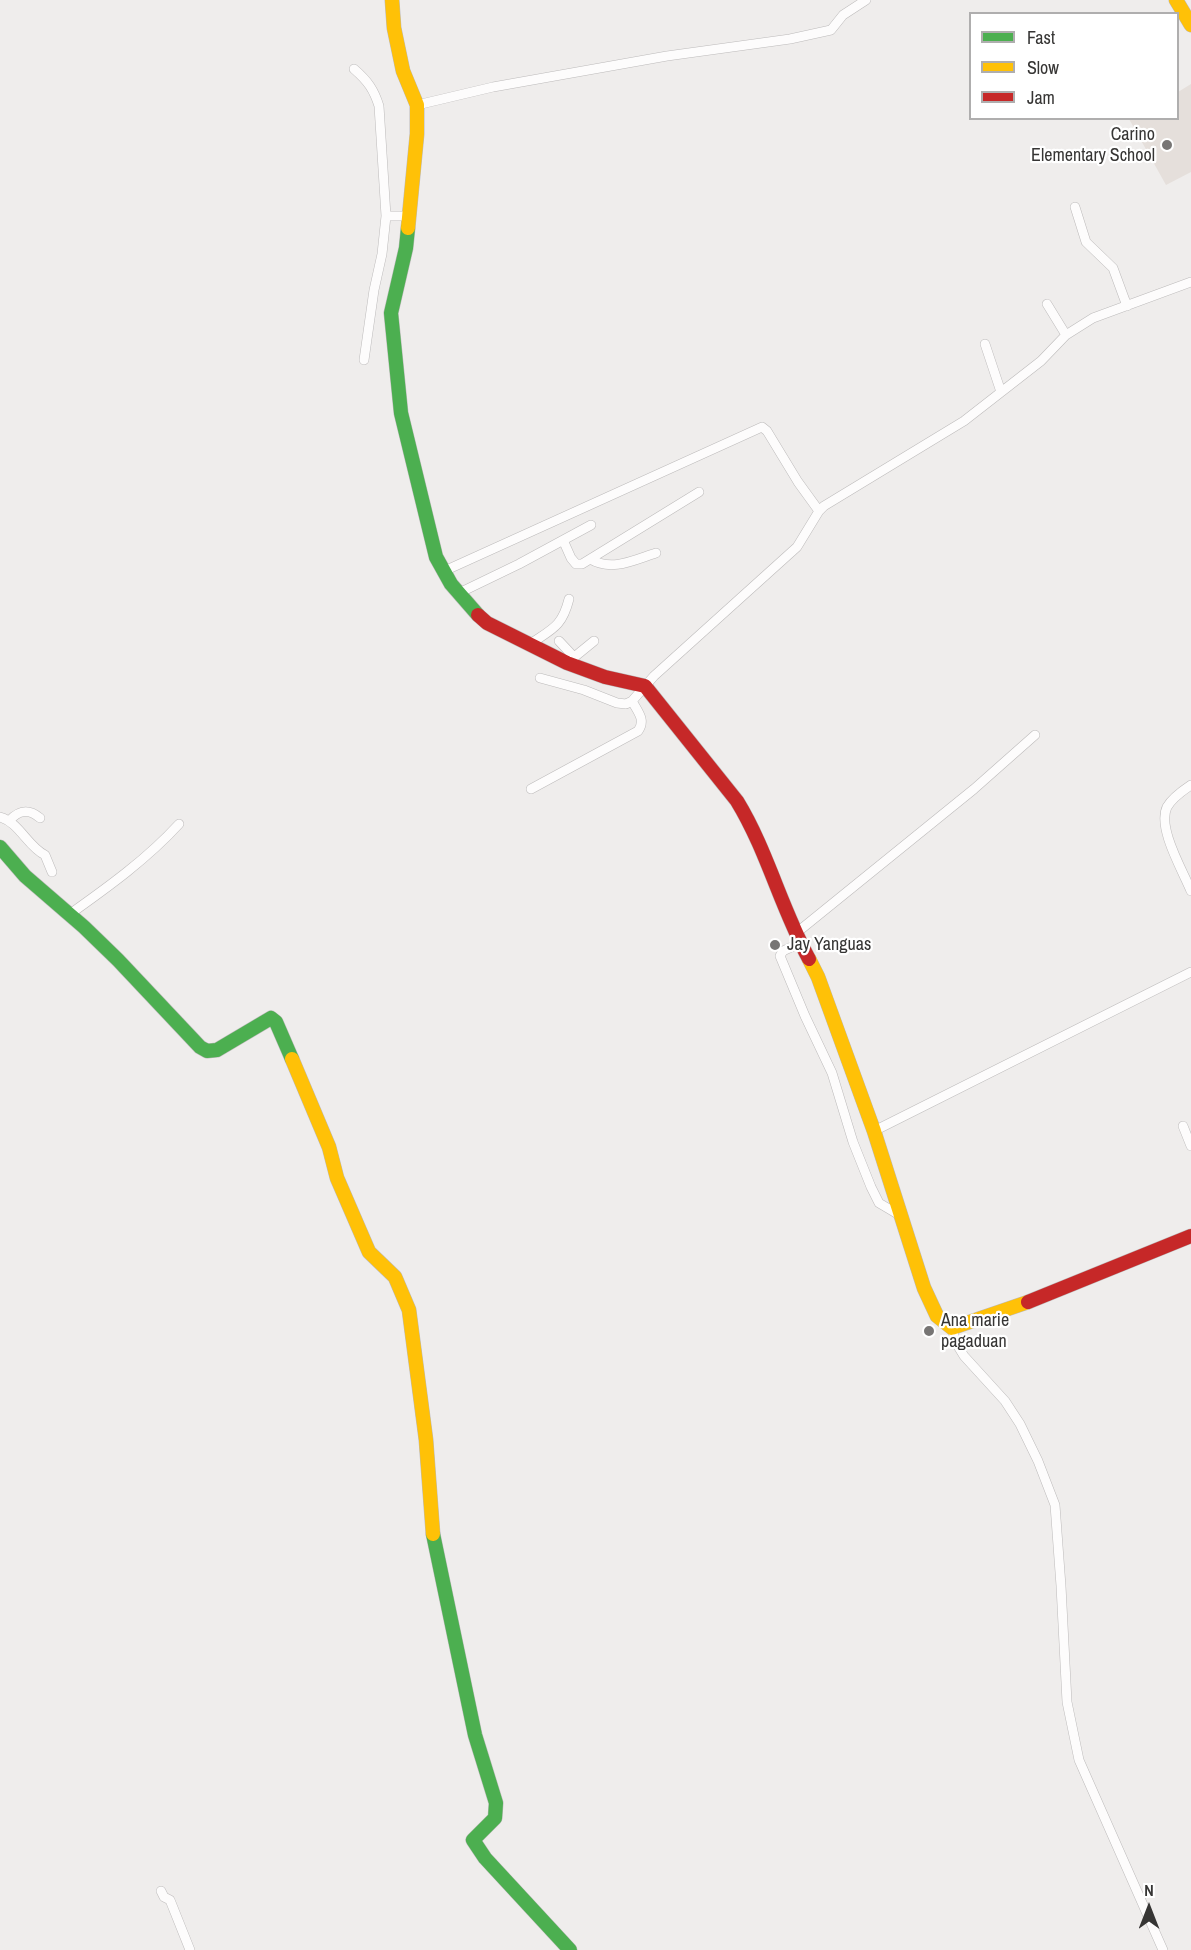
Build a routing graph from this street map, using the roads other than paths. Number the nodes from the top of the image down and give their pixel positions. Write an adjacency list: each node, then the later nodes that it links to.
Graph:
1 (392, 0): 6 (main road)
2 (866, 0): 6 (street)
3 (1176, 0): 4 (main road)
4 (1191, 25)
5 (354, 69): 8 (street)
6 (417, 105): 9 (main road)
7 (1075, 207): 12 (street)
8 (387, 216): 9 (street); 15 (street)
9 (406, 216): 23 (main road)
10 (1191, 282): 12 (street)
11 (1047, 304): 13 (street)
12 (1126, 306): 13 (street)
13 (1066, 335): 16 (street)
14 (985, 344): 16 (street)
15 (364, 360)
16 (1001, 392): 18 (street)
17 (699, 492): 22 (street)
18 (819, 511): 23 (street); 31 (street)
19 (591, 525): 20 (street)
20 (563, 540): 22 (street); 24 (street)
21 (656, 553): 22 (street)
22 (590, 558)
23 (442, 572): 24 (main road)
24 (459, 593): 28 (main road)
25 (569, 599): 28 (street)
26 (559, 641): 29 (street)
27 (594, 641): 29 (street)
28 (530, 644): 29 (main road)
29 (571, 660): 31 (main road)
30 (540, 678): 32 (street)
31 (645, 686): 32 (street); 43 (main road)
32 (632, 701): 35 (street)
33 (1035, 735): 43 (street)
34 (1191, 785): 41 (street)
35 (531, 789)
36 (40, 818): 37 (street)
37 (4, 819): 40 (street)
38 (179, 824): 42 (street)
39 (0, 847): 42 (main road)
40 (52, 872)
41 (1191, 891)
42 (70, 914): 53 (main road)
43 (797, 938): 46 (main road); 48 (street)
44 (1191, 972): 46 (street)
45 (1183, 1126): 47 (street)
46 (874, 1131): 48 (main road)
47 (1191, 1146)
48 (901, 1216): 50 (main road)
49 (1191, 1236): 50 (main road)
50 (952, 1328): 54 (street)
51 (161, 1891): 52 (street)
52 (190, 1950)
53 (570, 1950)
54 (1163, 1950)

